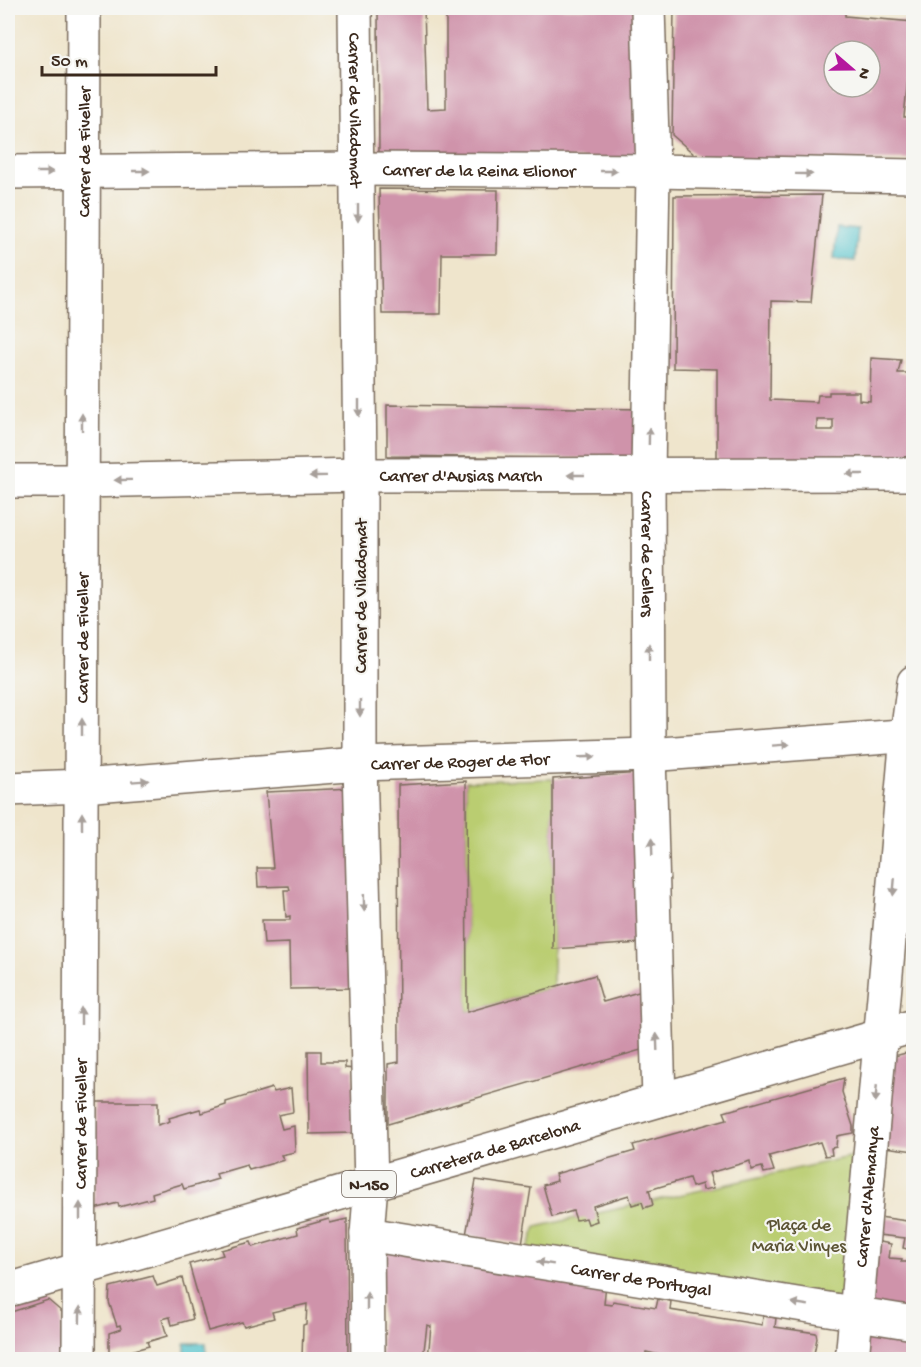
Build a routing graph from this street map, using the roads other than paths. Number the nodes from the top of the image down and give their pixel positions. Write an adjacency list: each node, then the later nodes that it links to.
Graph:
1 (84, 8): 7 (street, Carrer de Fiveller)
2 (355, 8): 4 (street, Carrer de Viladomat)
3 (648, 8): 5 (street, Carrer de Cellers)
4 (358, 170): 5 (street, Carrer de la Reina Elionor, one-way to 5); 7 (street, Carrer de la Reina Elionor, one-way to 4); 11 (street, Carrer de Viladomat, one-way to 11)
5 (653, 171): 8 (street, Carrer de la Reina Elionor, one-way to 8); 9 (street, Carrer de Cellers, one-way to 5)
6 (8, 172): 7 (street, Carrer de la Reina Elionor, one-way to 7)
7 (83, 172): 13 (street, Carrer de Fiveller, one-way to 7)
8 (914, 176)
9 (648, 474): 10 (street, Carrer d'Ausias March, one-way to 9); 11 (street, Carrer d'Ausias March, one-way to 11); 16 (street, Carrer de Cellers, one-way to 9)
10 (914, 474)
11 (360, 475): 13 (street, Carrer d'Ausias March, one-way to 13); 17 (street, Carrer de Viladomat, one-way to 17)
12 (8, 481): 13 (street, Carrer d'Ausias March)
13 (82, 481): 18 (street, Carrer de Fiveller, one-way to 13)
14 (914, 682): 15 (street, Carrer d'Alemanya)
15 (910, 735): 16 (street, Carrer de Roger de Flor, one-way to 15); 21 (street, Carrer d'Alemanya, one-way to 21)
16 (649, 755): 17 (street, Carrer de Roger de Flor, one-way to 16); 22 (street, Carrer de Cellers, one-way to 16)
17 (360, 764): 18 (street, Carrer de Roger de Flor, one-way to 17); 23 (street, Carrer de Viladomat, one-way to 23)
18 (82, 786): 19 (street, Carrer de Roger de Flor); 25 (street, Carrer de Fiveller, one-way to 18)
19 (8, 789)
20 (914, 1026): 21 (street, Carretera de Barcelona / N-150)
21 (881, 1036): 22 (street, Carretera de Barcelona / N-150); 27 (street, Carrer d'Alemanya, one-way to 27)
22 (659, 1100): 23 (street, Carretera de Barcelona / N-150)
23 (371, 1184): 24 (street, Carrer de Viladomat); 25 (street, Carretera de Barcelona / N-150)
24 (367, 1234): 27 (street, Carrer de Portugal, one-way to 24); 30 (street, Carrer de Viladomat, one-way to 24)
25 (80, 1270): 26 (street, Carretera de Barcelona / N-150); 29 (street, Carrer de Fiveller, one-way to 25)
26 (8, 1290)
27 (857, 1314): 28 (street, Carrer de Portugal); 31 (street, Carrer d'Alemanya)
28 (914, 1323)
29 (79, 1359)
30 (368, 1359)
31 (852, 1359)

